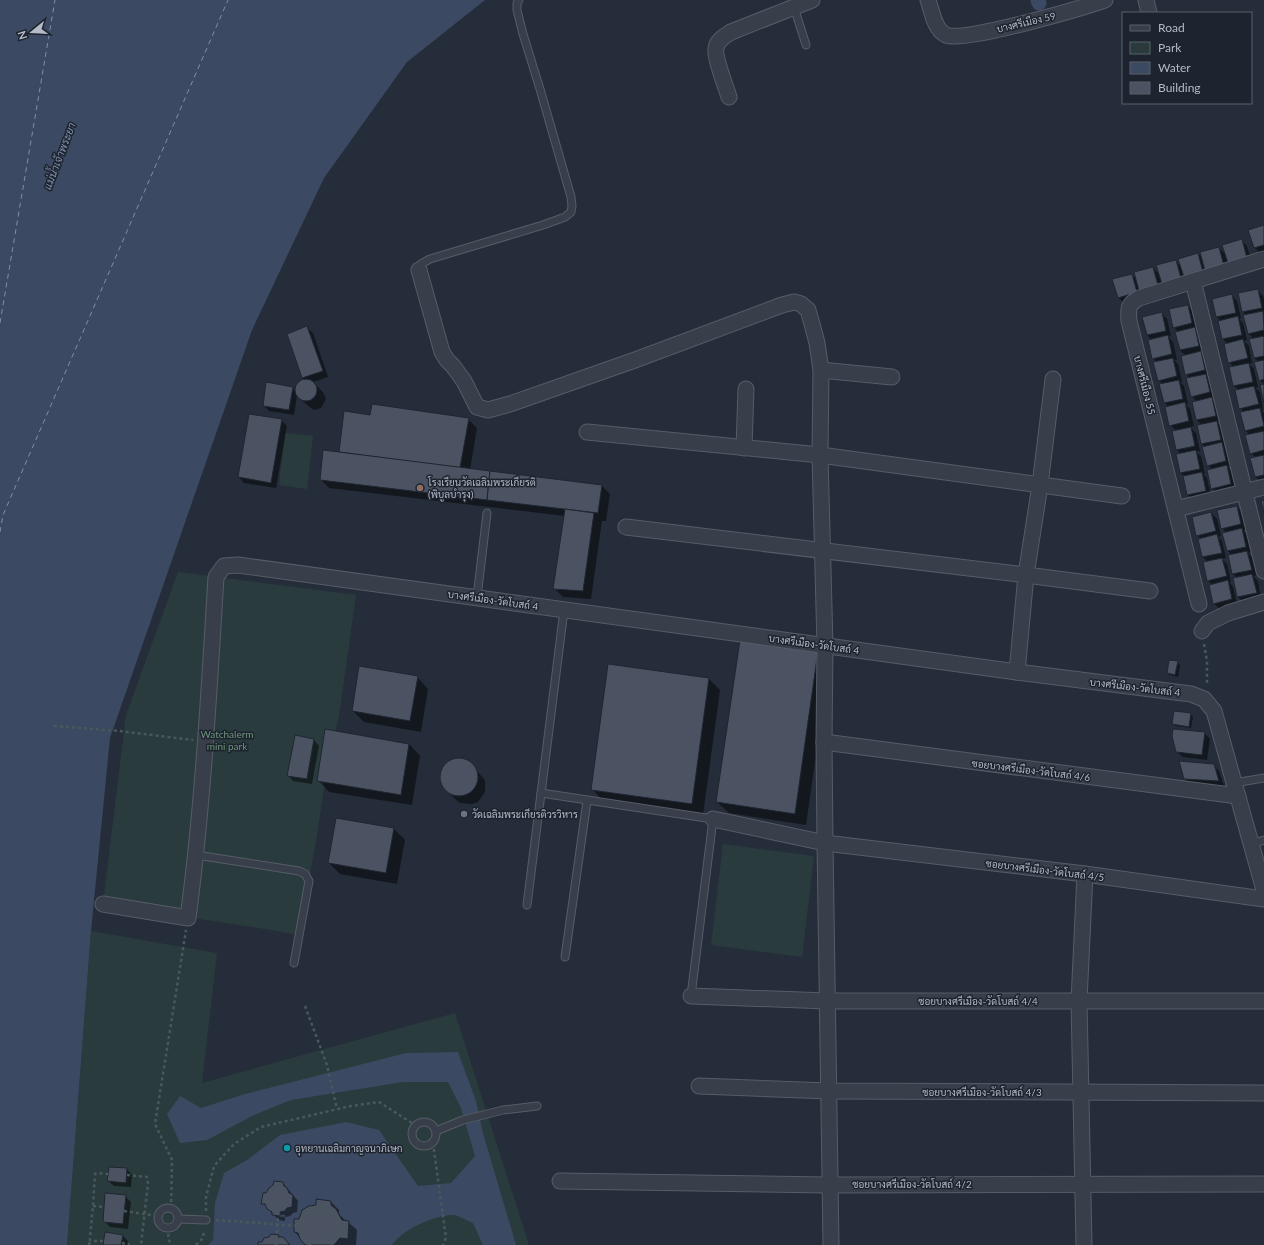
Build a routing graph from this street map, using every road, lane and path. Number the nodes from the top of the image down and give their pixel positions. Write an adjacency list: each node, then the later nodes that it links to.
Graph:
1 (518, 0): 11 (lane)
2 (812, 0): 6 (street)
3 (928, 0): 4 (street, บางศรีเมือง 59)
4 (1105, 0)
5 (1146, 0): 7 (street)
6 (796, 4): 8 (lane); 9 (street)
7 (1150, 12)
8 (806, 45)
9 (730, 98)
10 (1263, 264): 12 (street, บางศรีเมือง 55)
11 (419, 270): 13 (street)
12 (1193, 281): 22 (street); 24 (street, บางศรีเมือง 55)
13 (821, 370): 14 (street); 19 (street)
14 (892, 377)
15 (1053, 379): 20 (street)
16 (746, 389): 18 (street)
17 (587, 432): 18 (street)
18 (744, 448): 19 (street)
19 (820, 455): 20 (street); 27 (street)
20 (1040, 485): 23 (street); 29 (street)
21 (1264, 487): 22 (street)
22 (1244, 492): 24 (street); 28 (street)
23 (1122, 496)
24 (1176, 509): 33 (street, บางศรีเมือง 55)
25 (487, 513): 31 (lane)
26 (626, 527): 27 (street)
27 (823, 551): 29 (street); 36 (street)
28 (1264, 571)
29 (1026, 575): 30 (street); 37 (street)
30 (1150, 591)
31 (477, 597): 34 (street, บางศรีเมือง-วัดโบสถ์ 4); 40 (street, บางศรีเมือง-วัดโบสถ์ 4)
32 (1264, 602): 35 (street)
33 (1199, 604)
34 (564, 610): 36 (street, บางศรีเมือง-วัดโบสถ์ 4); 44 (lane)
35 (1202, 631): 38 (path)
36 (826, 646): 37 (street, บางศรีเมือง-วัดโบสถ์ 4); 41 (street)
37 (1017, 672): 38 (street, บางศรีเมือง-วัดโบสถ์ 4)
38 (1204, 699): 43 (street)
39 (54, 726): 40 (path)
40 (206, 741): 49 (street)
41 (824, 742): 43 (street, ซอยบางศรีเมือง-วัดโบสถ์ 4/6); 48 (street)
42 (1264, 778): 43 (lane)
43 (1236, 790): 47 (street)
44 (541, 793): 45 (lane); 54 (lane)
45 (587, 801): 46 (lane); 56 (lane)
46 (713, 819): 48 (street, ซอยบางศรีเมือง-วัดโบสถ์ 4/5); 58 (lane)
47 (1258, 842): 51 (street)
48 (825, 843): 50 (street, ซอยบางศรีเมือง-วัดโบสถ์ 4/5); 59 (street)
49 (196, 855): 55 (street); 57 (lane)
50 (1085, 874): 52 (street, ซอยบางศรีเมือง-วัดโบสถ์ 4/5); 60 (street)
51 (1264, 890)
52 (1264, 899)
53 (103, 904): 55 (street)
54 (527, 905)
55 (188, 918): 81 (path)
56 (565, 957)
57 (294, 963)
58 (691, 996): 59 (street, ซอยบางศรีเมือง-วัดโบสถ์ 4/4)
59 (827, 1001): 60 (street, ซอยบางศรีเมือง-วัดโบสถ์ 4/4); 64 (street)
60 (1079, 1001): 61 (street, ซอยบางศรีเมือง-วัดโบสถ์ 4/4); 65 (street)
61 (1264, 1001)
62 (305, 1006): 68 (path)
63 (699, 1086): 64 (street, ซอยบางศรีเมือง-วัดโบสถ์ 4/3)
64 (829, 1091): 65 (street, ซอยบางศรีเมือง-วัดโบสถ์ 4/3); 77 (street)
65 (1082, 1092): 66 (street, ซอยบางศรีเมือง-วัดโบสถ์ 4/3); 75 (street)
66 (1264, 1092)
67 (537, 1106): 70 (lane)
68 (337, 1110): 69 (path); 86 (path)
69 (415, 1125): 70 (lane); 71 (lane)
70 (436, 1131): 71 (lane)
71 (433, 1143): 101 (path)
72 (108, 1174): 79 (path)
73 (127, 1175): 83 (path)
74 (560, 1181): 77 (street, ซอยบางศรีเมือง-วัดโบสถ์ 4/2)
75 (1082, 1184): 76 (street, ซอยบางศรีเมือง-วัดโบสถ์ 4/2); 77 (street, ซอยบางศรีเมือง-วัดโบสถ์ 4/2); 103 (street)
76 (1264, 1184)
77 (829, 1185): 102 (street)
78 (279, 1202): 87 (path)
79 (93, 1206): 80 (path); 90 (path)
80 (104, 1208)
81 (171, 1208): 84 (lane); 85 (lane)
82 (124, 1211): 83 (path)
83 (144, 1214): 84 (path); 95 (path)
84 (158, 1216): 89 (lane)
85 (178, 1219): 86 (lane); 89 (lane)
86 (206, 1220): 87 (path); 97 (path)
87 (278, 1224): 88 (path); 98 (path)
88 (299, 1226): 99 (path); 100 (path)
89 (169, 1228): 96 (path)
90 (90, 1240): 91 (path); 93 (path)
91 (104, 1241)
92 (122, 1243): 94 (path)
93 (89, 1245)
94 (130, 1245)
95 (141, 1245)
96 (172, 1245)
97 (196, 1245)
98 (276, 1245)
99 (311, 1245)
100 (329, 1245)
101 (443, 1245)
102 (831, 1245)
103 (1084, 1245)

